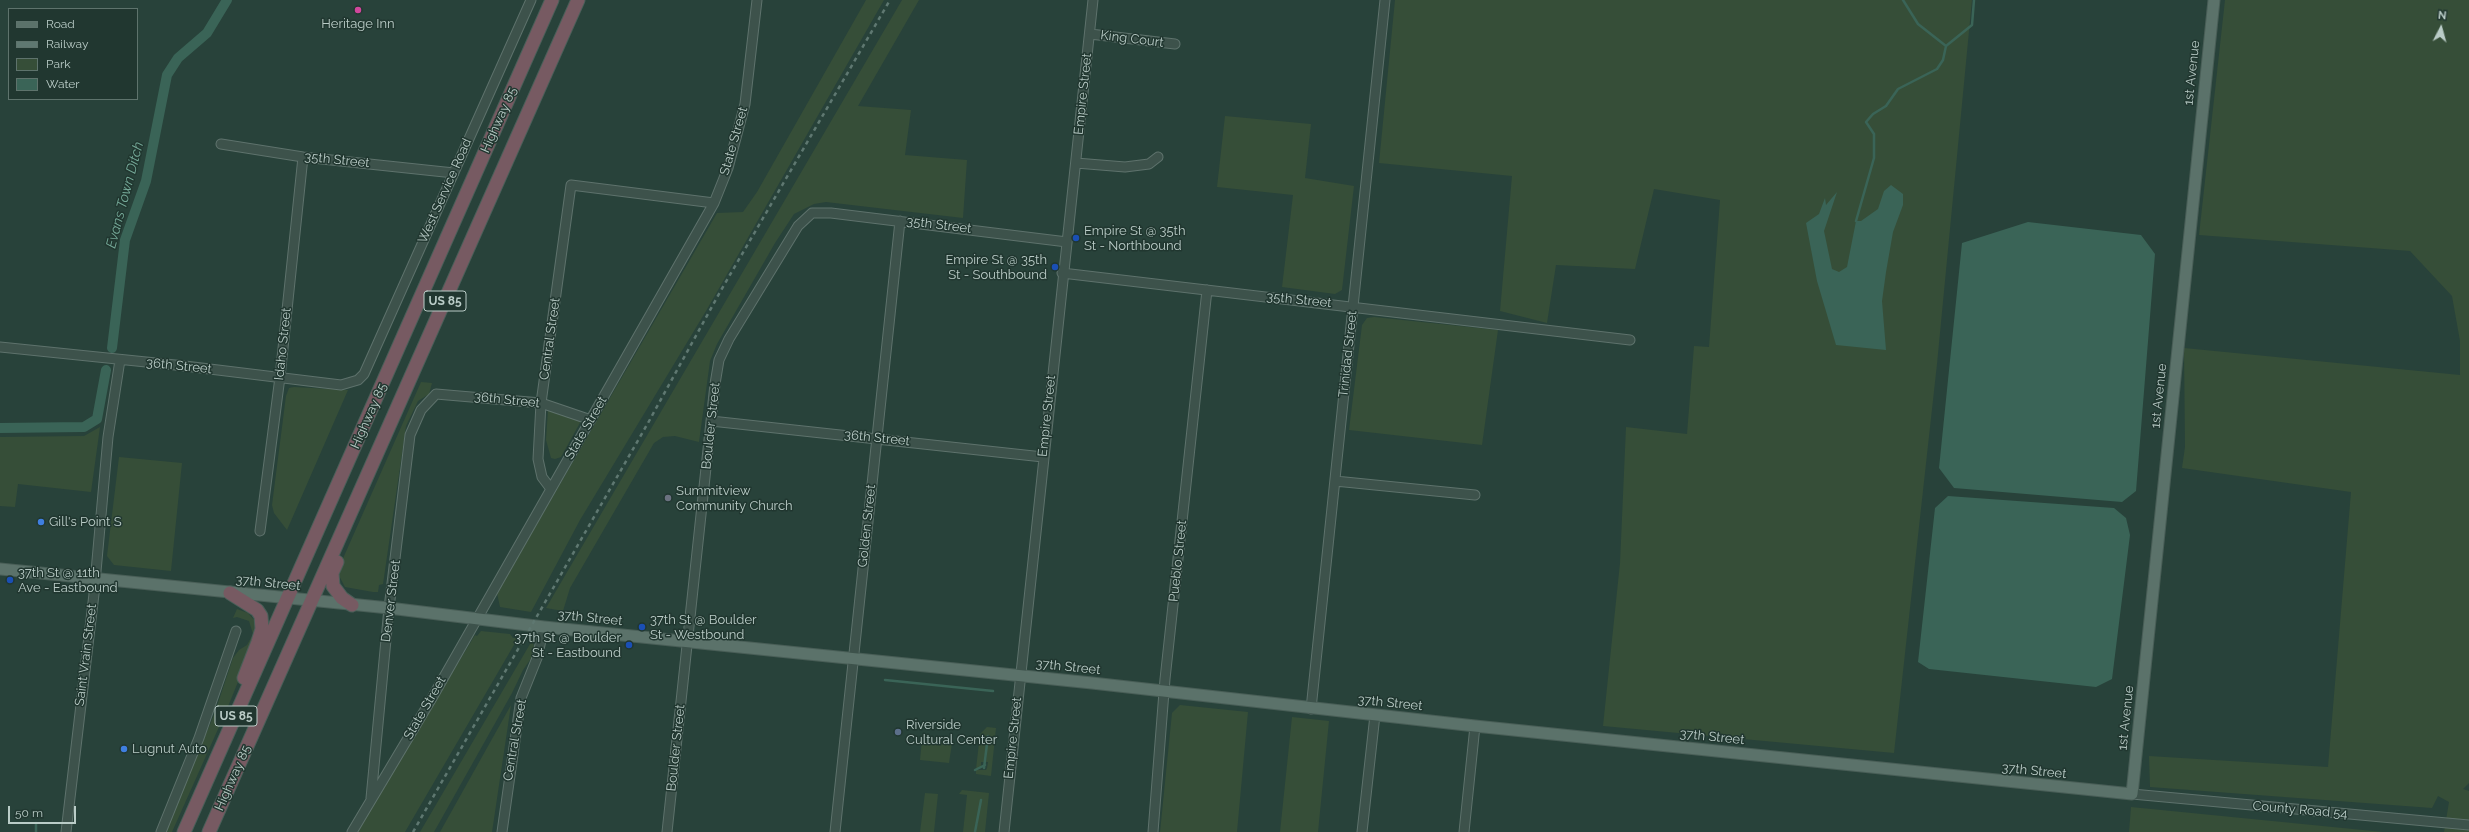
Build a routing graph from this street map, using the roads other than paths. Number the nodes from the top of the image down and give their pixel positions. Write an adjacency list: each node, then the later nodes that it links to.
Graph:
1 (531, 0): 14 (street, West Service Road)
2 (552, 0): 41 (highway, Highway 85 / US 85)
3 (578, 0): 32 (highway, Highway 85 / US 85)
4 (757, 0): 15 (street, State Street)
5 (1093, 0): 8 (street, Empire Street)
6 (1385, 0): 21 (street, Trinidad Street)
7 (2214, 0): 56 (main road, 1st Avenue)
8 (1090, 34): 9 (street, King Court); 13 (street, Empire Street)
9 (1175, 44)
10 (221, 144): 11 (street, 35th Street)
11 (303, 157): 14 (street, 35th Street); 25 (street, Idaho Street)
12 (1158, 157): 13 (street)
13 (1076, 163): 18 (street, Empire Street)
14 (454, 173): 26 (street, West Service Road)
15 (714, 203): 27 (street, Central Street); 29 (street, State Street)
16 (812, 213): 17 (street, 35th Street); 30 (street, Boulder Street)
17 (900, 221): 18 (street, 35th Street); 31 (street, Golden Street)
18 (1067, 242): 19 (street, Empire Street)
19 (1062, 273): 20 (street, 35th Street); 33 (street, Empire Street)
20 (1207, 290): 21 (street, 35th Street); 51 (street, Pueblo Street)
21 (1353, 306): 22 (street, 35th Street); 34 (street, Trinidad Street)
22 (1630, 340)
23 (0, 347): 24 (street, 36th Street)
24 (120, 360): 25 (street, 36th Street); 39 (street, Saint Vrain Street)
25 (280, 377): 26 (street, 36th Street); 37 (street, Idaho Street)
26 (358, 380)
27 (541, 403): 28 (street, 36th Street); 29 (street, 36th Street); 35 (street, Central Street)
28 (424, 404): 44 (street, Denver Street)
29 (591, 420): 35 (street, State Street)
30 (711, 421): 31 (street, 36th Street); 48 (street, Boulder Street)
31 (877, 438): 33 (street, 36th Street); 49 (street, Golden Street)
32 (381, 446): 42 (highway, Highway 85 / US 85); 43 (highway)
33 (1043, 457): 50 (street, Empire Street)
34 (1334, 480): 36 (street); 52 (street, Trinidad Street)
35 (551, 489): 45 (street, State Street)
36 (1475, 494)
37 (260, 530)
38 (0, 569): 39 (main road, 37th Street)
39 (94, 580): 40 (main road, 37th Street); 59 (street, Saint Vrain Street)
40 (230, 593): 41 (main road, 37th Street); 53 (highway)
41 (288, 599): 42 (main road, 37th Street); 53 (highway, Highway 85 / US 85)
42 (312, 601): 43 (main road, 37th Street); 62 (highway, Highway 85 / US 85)
43 (352, 605): 44 (main road, 37th Street)
44 (389, 608): 45 (main road, 37th Street); 57 (street, Denver Street)
45 (476, 619): 46 (main road, 37th Street); 57 (street, State Street)
46 (544, 627): 48 (main road, 37th Street); 64 (street, Central Street)
47 (236, 631): 60 (street)
48 (688, 642): 49 (main road, 37th Street); 65 (street, Boulder Street)
49 (853, 659): 50 (main road, 37th Street); 66 (street, Golden Street)
50 (1020, 676): 51 (main road, 37th Street); 67 (street, Empire Street)
51 (1164, 692): 52 (main road, 37th Street); 68 (street, Pueblo Street)
52 (1311, 709): 54 (main road, 37th Street)
53 (237, 713): 61 (highway, Highway 85 / US 85)
54 (1375, 715): 55 (main road, 37th Street); 69 (street)
55 (1475, 726): 56 (main road, 37th Street); 70 (street)
56 (2132, 794): 58 (street, County Road 54)
57 (370, 802): 63 (street, State Street)
58 (2469, 825)
59 (66, 832)
60 (160, 832)
61 (184, 832)
62 (209, 832)
63 (352, 832)
64 (502, 832)
65 (668, 832)
66 (835, 832)
67 (1004, 832)
68 (1153, 832)
69 (1362, 832)
70 (1464, 832)

